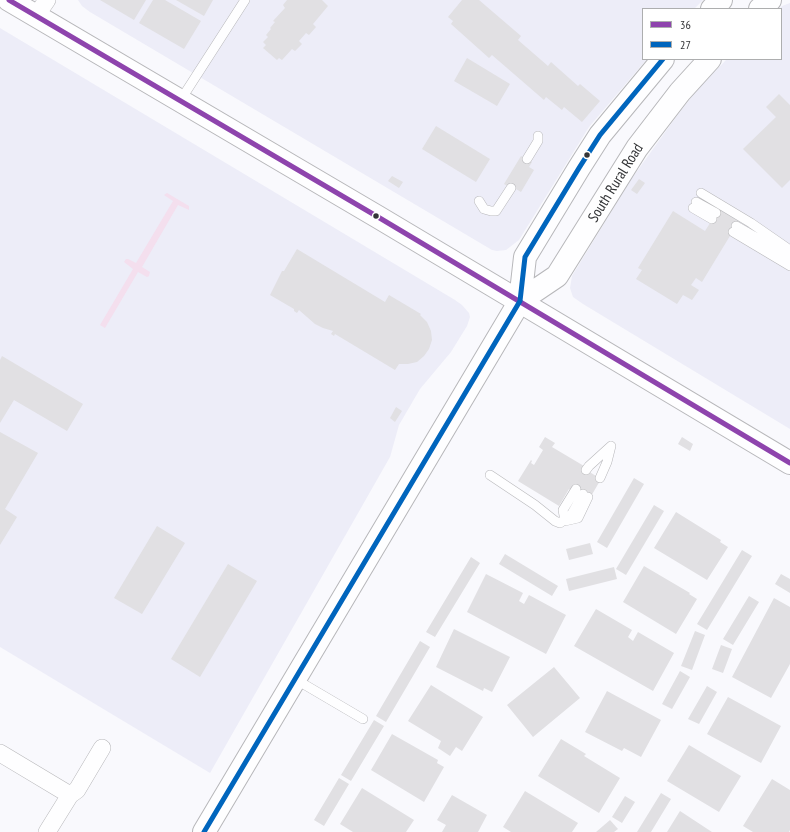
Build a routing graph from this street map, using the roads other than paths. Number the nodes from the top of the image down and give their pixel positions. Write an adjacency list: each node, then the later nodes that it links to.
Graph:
1 (9, 0): 5 (main road)
2 (245, 0): 10 (lane)
3 (721, 0): 6 (main road)
4 (770, 0): 7 (main road)
5 (41, 8): 10 (main road)
6 (713, 8)
7 (761, 8)
8 (662, 60): 21 (main road, South Rural Road)
9 (709, 60): 21 (main road, South Rural Road)
10 (180, 100): 21 (main road)
11 (538, 136): 12 (lane)
12 (527, 159)
13 (511, 188): 15 (lane)
14 (701, 193): 18 (lane)
15 (479, 201)
16 (695, 205): 17 (lane)
17 (714, 216)
18 (790, 250)
19 (790, 257): 20 (lane)
20 (790, 266)
21 (520, 301): 23 (main road); 26 (main road, South Rural Road)
22 (611, 446): 22 (lane)
23 (790, 463)
24 (490, 475): 25 (lane)
25 (565, 521): 25 (lane)
26 (295, 679): 27 (lane); 32 (main road, South Rural Road)
27 (363, 719)
28 (102, 748): 30 (street)
29 (0, 752): 30 (street)
30 (70, 795): 31 (street)
31 (47, 832)
32 (204, 832)

